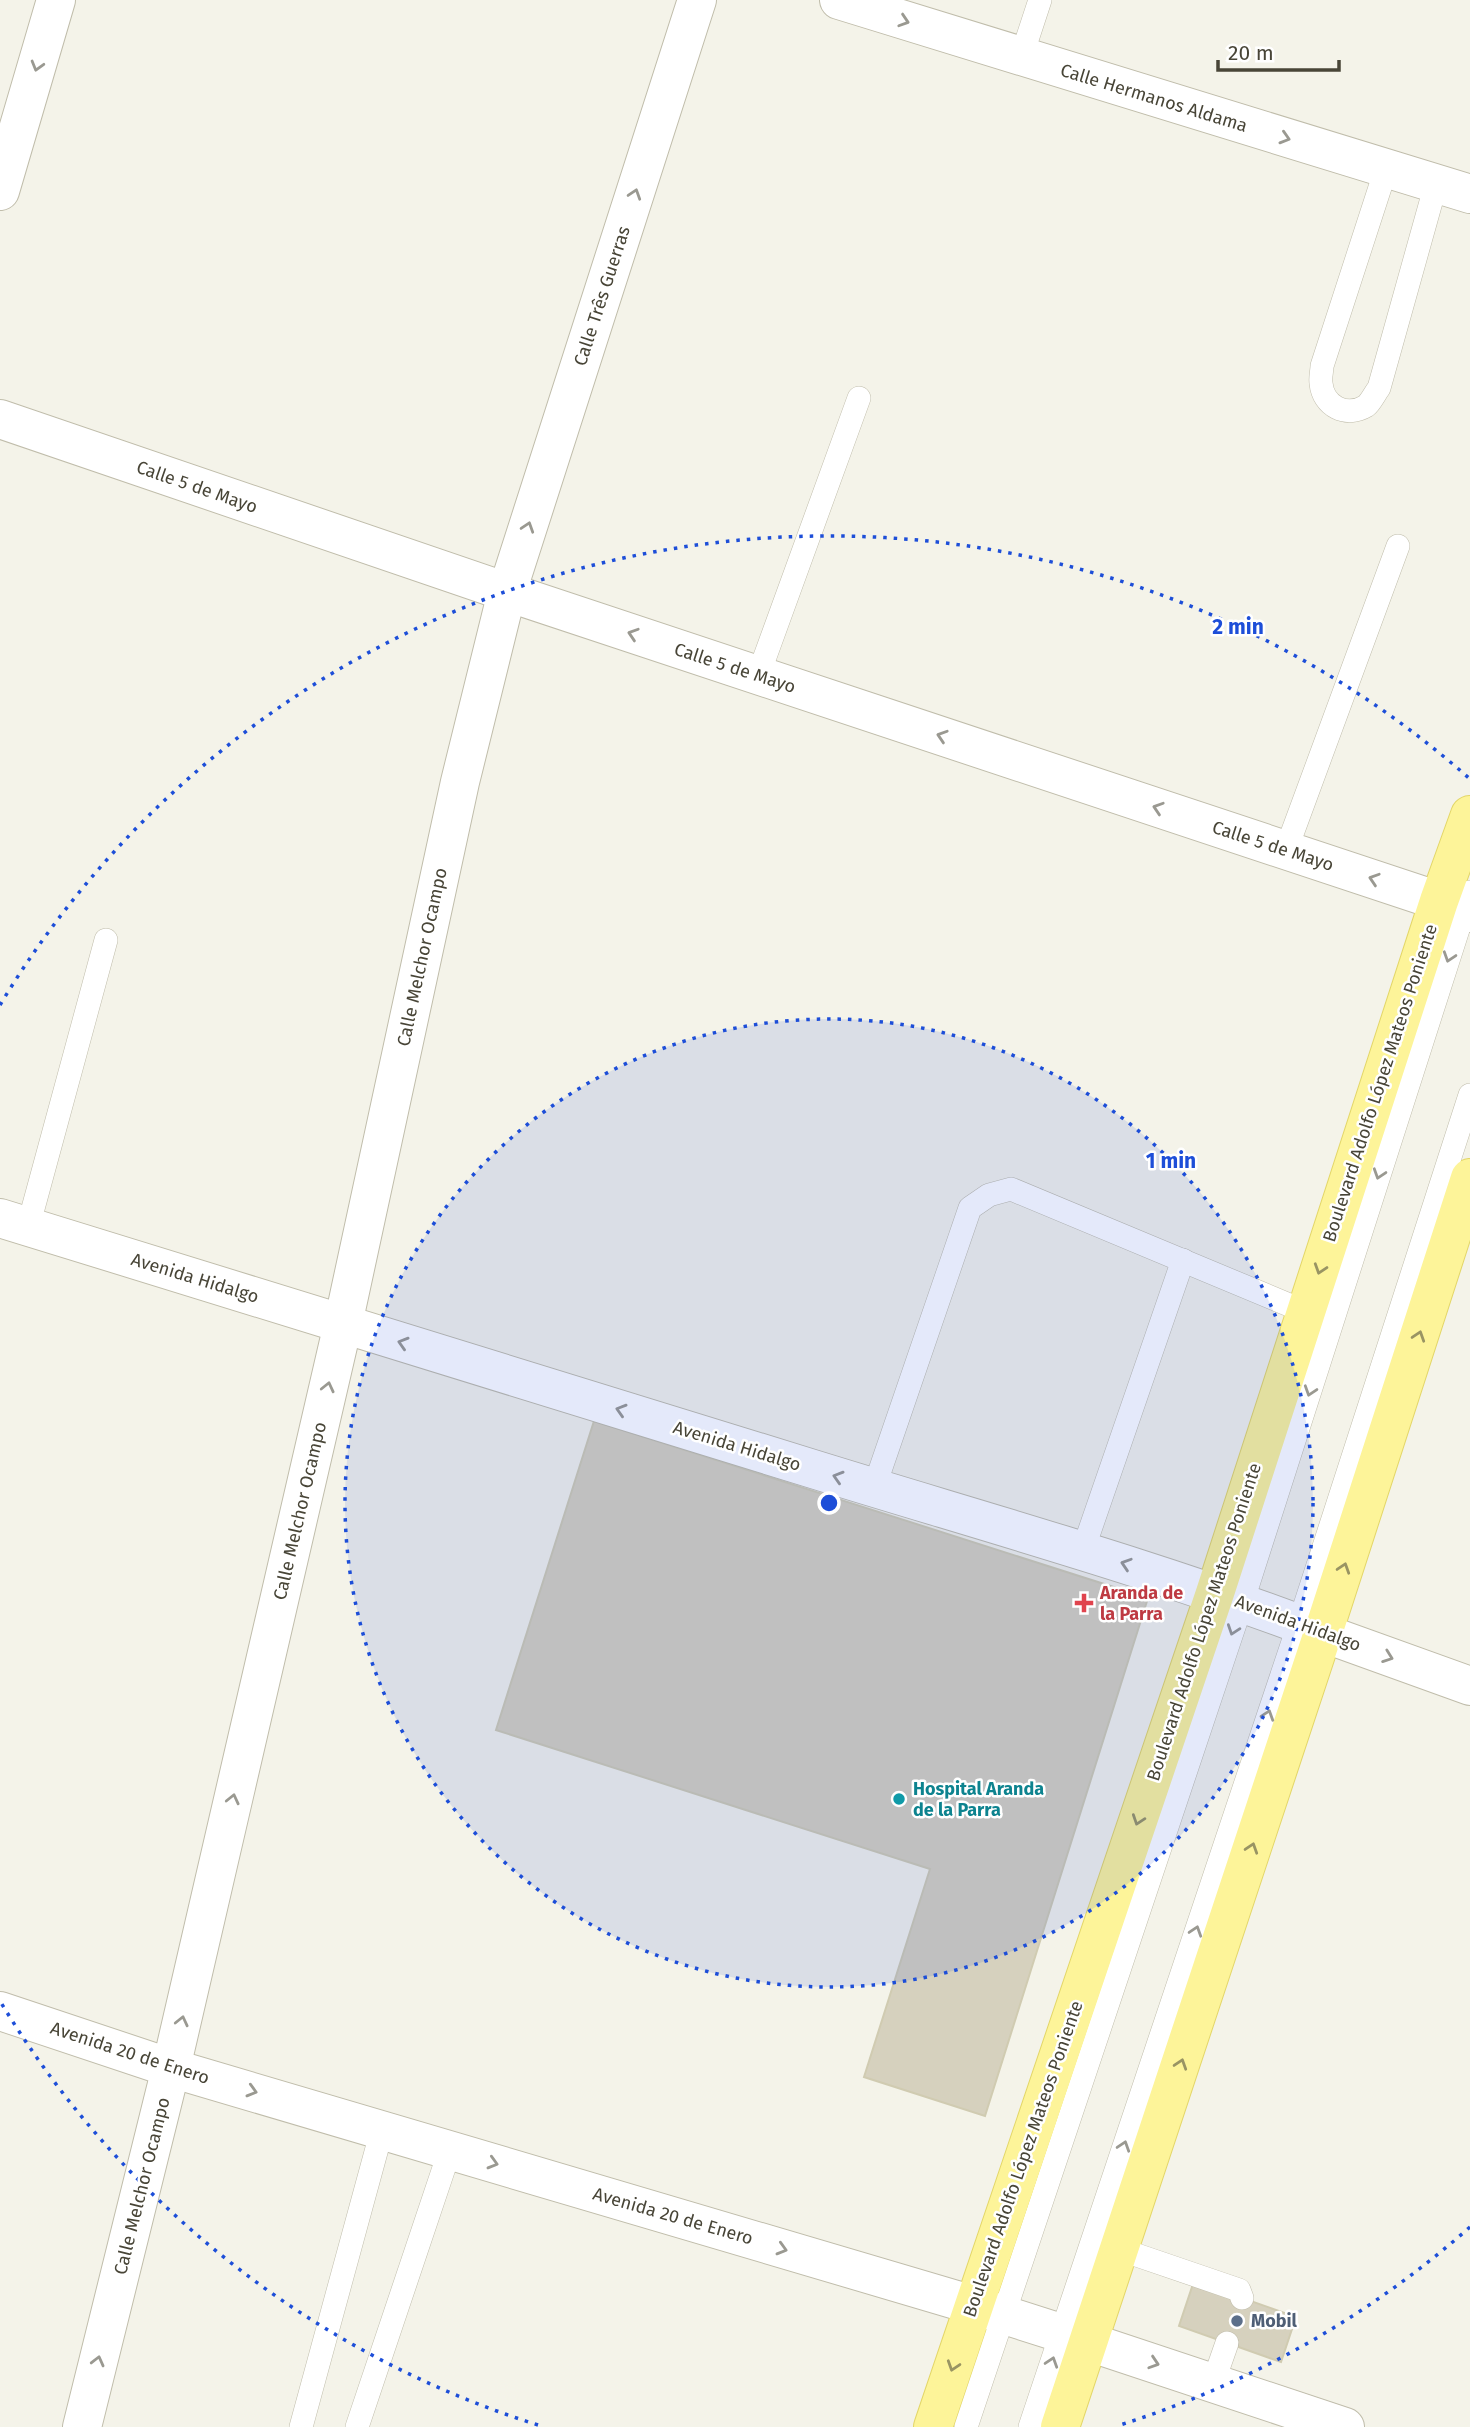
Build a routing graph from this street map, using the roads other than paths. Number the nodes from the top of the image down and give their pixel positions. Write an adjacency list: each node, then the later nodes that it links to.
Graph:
1 (56, 0): 8 (street, one-way to 8)
2 (697, 0): 12 (street, Calle Três Guerras, one-way to 2)
3 (839, 0): 5 (street, Calle Hermanos Aldama, one-way to 5)
4 (1040, 0): 5 (lane)
5 (1021, 58): 6 (street, Calle Hermanos Aldama, one-way to 6)
6 (1386, 169): 7 (street, Calle Hermanos Aldama); 7 (lane)
7 (1453, 189)
8 (0, 191)
9 (859, 398): 13 (lane)
10 (0, 419): 12 (street, Calle 5 de Mayo)
11 (1398, 546): 15 (lane)
12 (507, 592): 13 (street, Calle 5 de Mayo, one-way to 12); 23 (street, Calle Melchor Ocampo)
13 (758, 676): 15 (street, Calle 5 de Mayo, one-way to 13)
14 (1470, 815): 16 (main road, Boulevard Adolfo López Mateos Poniente)
15 (1286, 850): 16 (street, Calle 5 de Mayo, one-way to 15)
16 (1461, 904): 22 (main road, Boulevard Adolfo López Mateos Poniente, one-way to 22); 26 (lane, one-way to 26)
17 (106, 940): 20 (lane)
18 (1470, 1095): 27 (lane)
19 (1470, 1178): 27 (main road, one-way to 19)
20 (14, 1222): 23 (street, Avenida Hidalgo)
21 (1183, 1260): 22 (lane); 24 (lane); 25 (lane)
22 (1306, 1312): 26 (main road, Boulevard Adolfo López Mateos Poniente)
23 (343, 1324): 24 (street, Avenida Hidalgo, one-way to 23); 30 (street, Calle Melchor Ocampo, one-way to 23)
24 (874, 1488): 25 (street, Avenida Hidalgo)
25 (1083, 1550): 26 (street, Avenida Hidalgo, one-way to 25)
26 (1228, 1597): 27 (street, Avenida Hidalgo); 35 (main road, Boulevard Adolfo López Mateos Poniente, one-way to 35)
27 (1311, 1629): 28 (street, Avenida Hidalgo, one-way to 28); 33 (main road, one-way to 27); 36 (lane, one-way to 27)
28 (1470, 1686)
29 (0, 2011): 30 (street, Avenida 20 de Enero)
30 (171, 2068): 31 (street, Avenida 20 de Enero, one-way to 31); 39 (street, Calle Melchor Ocampo, one-way to 30)
31 (382, 2130): 32 (street, Avenida 20 de Enero); 40 (lane)
32 (450, 2150): 35 (street, Avenida 20 de Enero, one-way to 35); 41 (lane)
33 (1119, 2249): 34 (lane); 36 (main road)
34 (1242, 2298)
35 (988, 2310): 36 (street, Avenida 20 de Enero); 42 (main road, Boulevard Adolfo López Mateos Poniente, one-way to 42); 43 (lane)
36 (1075, 2337): 38 (street, Avenida 20 de Enero, one-way to 38); 44 (lane, one-way to 36); 45 (main road)
37 (1227, 2343): 38 (lane)
38 (1213, 2383): 46 (street, Avenida 20 de Enero)
39 (82, 2427)
40 (301, 2427)
41 (357, 2427)
42 (933, 2427)
43 (966, 2427)
44 (1030, 2427)
45 (1060, 2427)
46 (1345, 2427)

